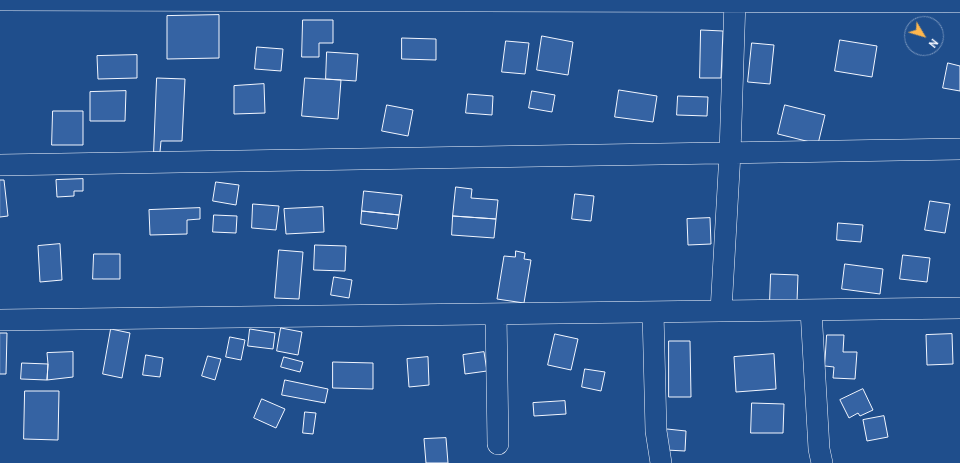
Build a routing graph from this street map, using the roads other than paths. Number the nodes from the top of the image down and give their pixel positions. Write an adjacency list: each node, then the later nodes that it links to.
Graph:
1 (0, 0): 2 (street)
2 (734, 1): 3 (street); 5 (street)
3 (960, 2)
4 (960, 149): 5 (street)
5 (730, 153): 6 (street); 9 (street)
6 (0, 165)
7 (960, 308): 8 (street)
8 (810, 310): 9 (street); 15 (street)
9 (721, 311): 10 (street)
10 (653, 312): 11 (street); 14 (street)
11 (496, 314): 12 (street); 13 (street)
12 (0, 320)
13 (498, 444)
14 (661, 463)
15 (822, 463)

